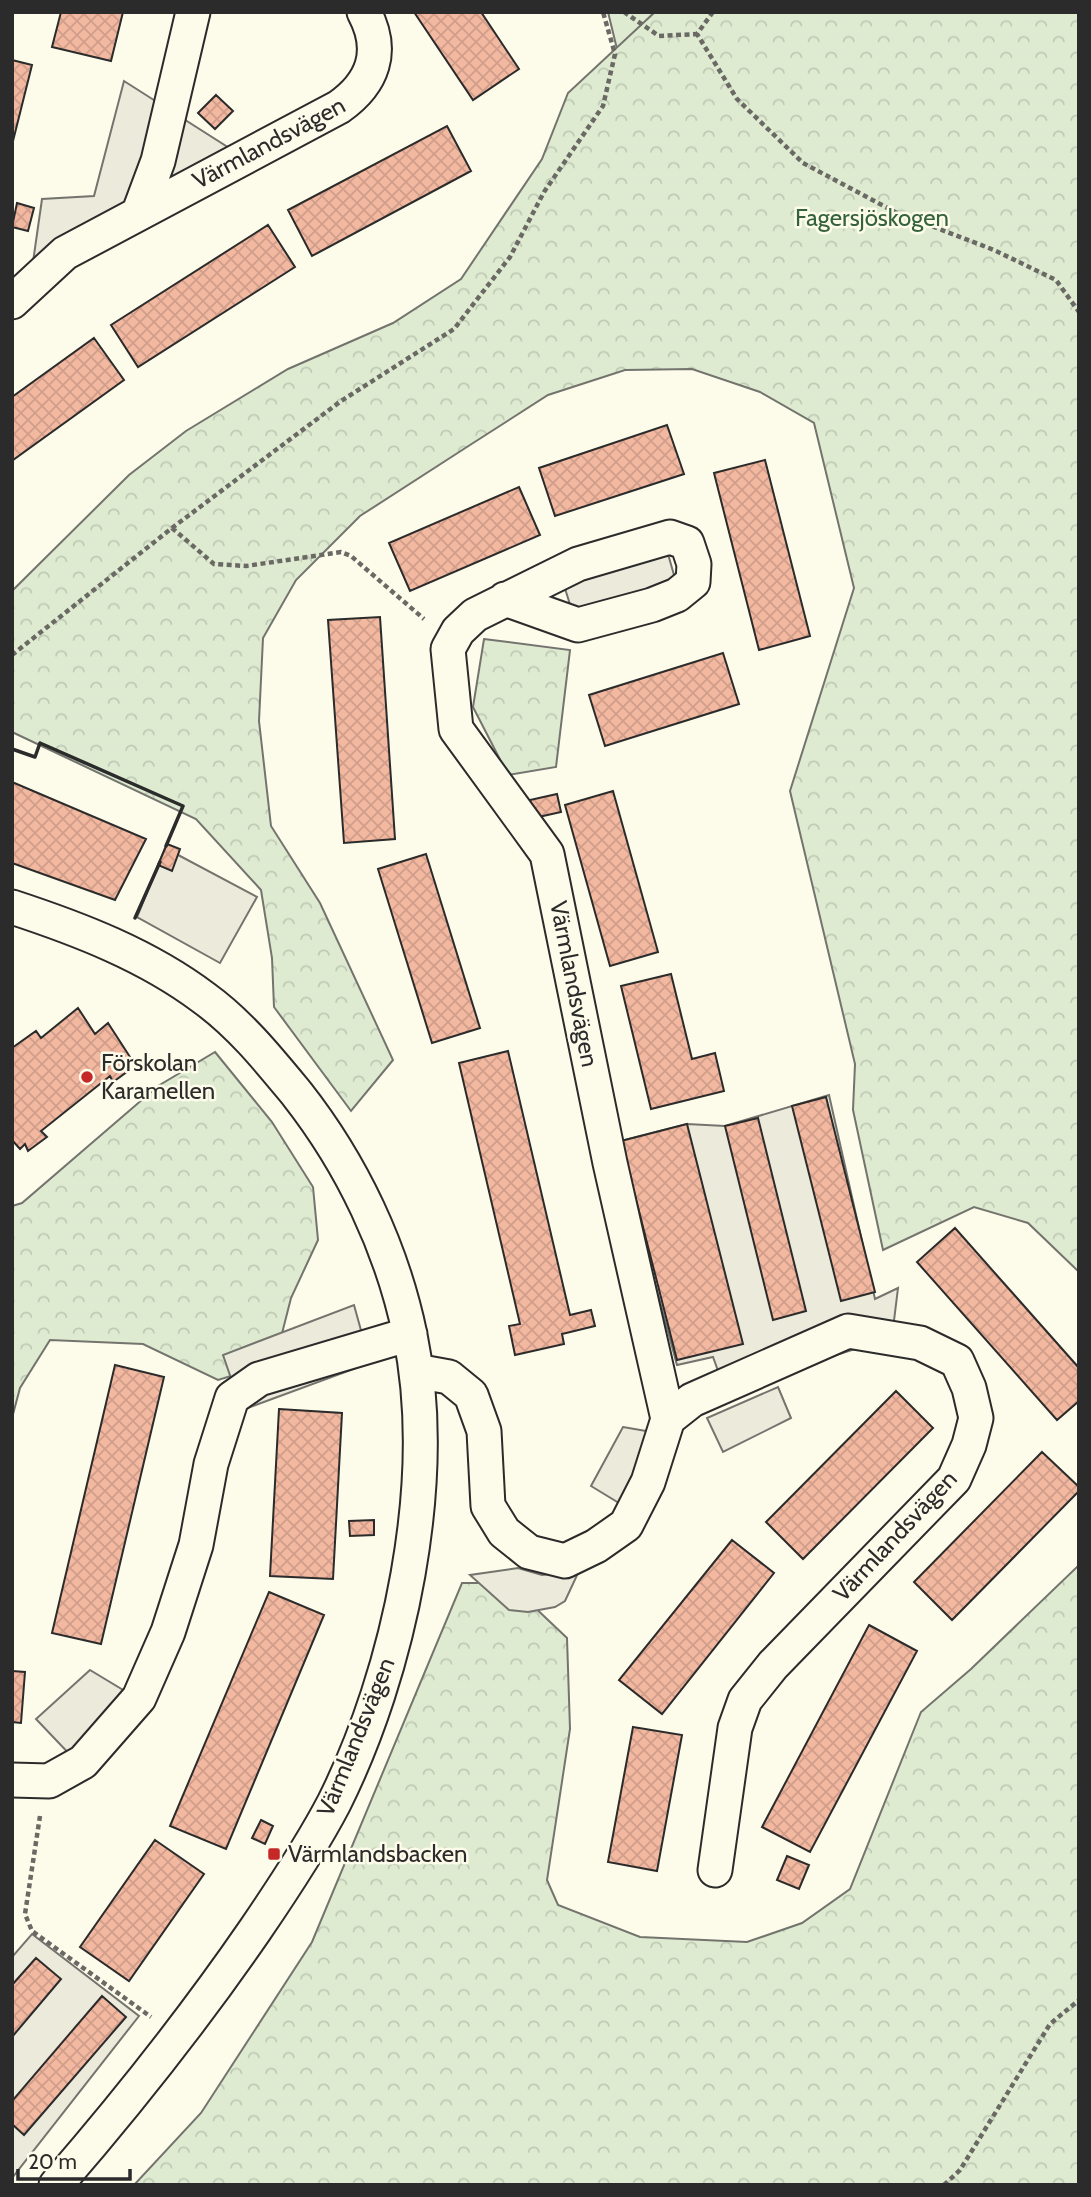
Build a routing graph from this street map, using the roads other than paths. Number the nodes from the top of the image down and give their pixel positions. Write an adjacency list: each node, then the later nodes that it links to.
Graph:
1 (193, 12): 3 (street, Värmlandsvägen)
2 (364, 12): 3 (street, Värmlandsvägen)
3 (139, 212): 4 (street, Värmlandsvägen)
4 (12, 302)
5 (505, 599): 5 (street); 9 (street, Värmlandsvägen)
6 (12, 907): 7 (street, Värmlandsvägen)
7 (410, 1334): 8 (street, Värmlandsvägen); 10 (street)
8 (416, 1371): 9 (street); 12 (street, Värmlandsvägen)
9 (668, 1419): 11 (street, Värmlandsvägen)
10 (12, 1780)
11 (715, 1870)
12 (56, 2185)

